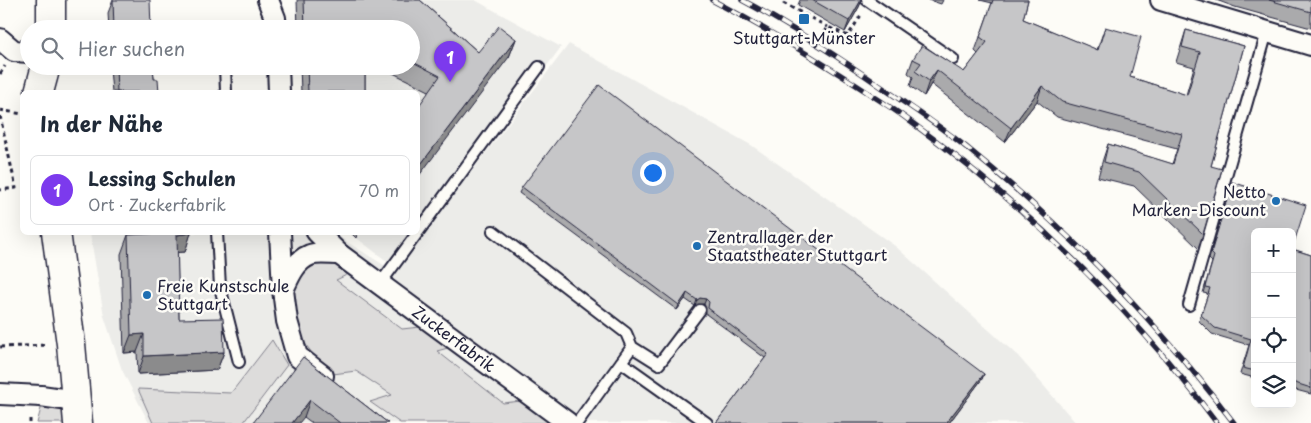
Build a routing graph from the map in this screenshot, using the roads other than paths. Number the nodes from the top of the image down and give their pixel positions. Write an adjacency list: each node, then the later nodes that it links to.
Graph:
1 (51, 0): 5 (street)
2 (268, 0): 6 (street)
3 (1161, 0): 7 (street)
4 (868, 1): 11 (lane)
5 (51, 20)
6 (275, 20)
7 (1267, 32): 9 (street); 31 (lane)
8 (0, 39): 10 (street)
9 (1311, 45)
10 (20, 51)
11 (953, 59)
12 (539, 67): 21 (lane)
13 (44, 75): 17 (street)
14 (53, 75): 18 (street)
15 (225, 75): 19 (lane)
16 (278, 75): 20 (street)
17 (40, 90)
18 (56, 90)
19 (226, 90)
20 (279, 90)
21 (420, 229)
22 (493, 231): 33 (lane)
23 (56, 235): 38 (street)
24 (217, 235): 34 (lane)
25 (280, 235): 30 (street)
26 (319, 235): 28 (street, Zuckerfabrik)
27 (416, 235): 29 (lane)
28 (339, 254): 29 (street, Zuckerfabrik); 30 (street)
29 (380, 284): 39 (street, Zuckerfabrik)
30 (283, 290): 36 (street)
31 (1189, 305)
32 (700, 310): 33 (lane)
33 (632, 347): 35 (lane)
34 (239, 362)
35 (621, 362): 40 (lane); 41 (lane)
36 (337, 386)
37 (0, 394): 38 (street)
38 (77, 412)
39 (568, 423)
40 (577, 423)
41 (707, 423)

